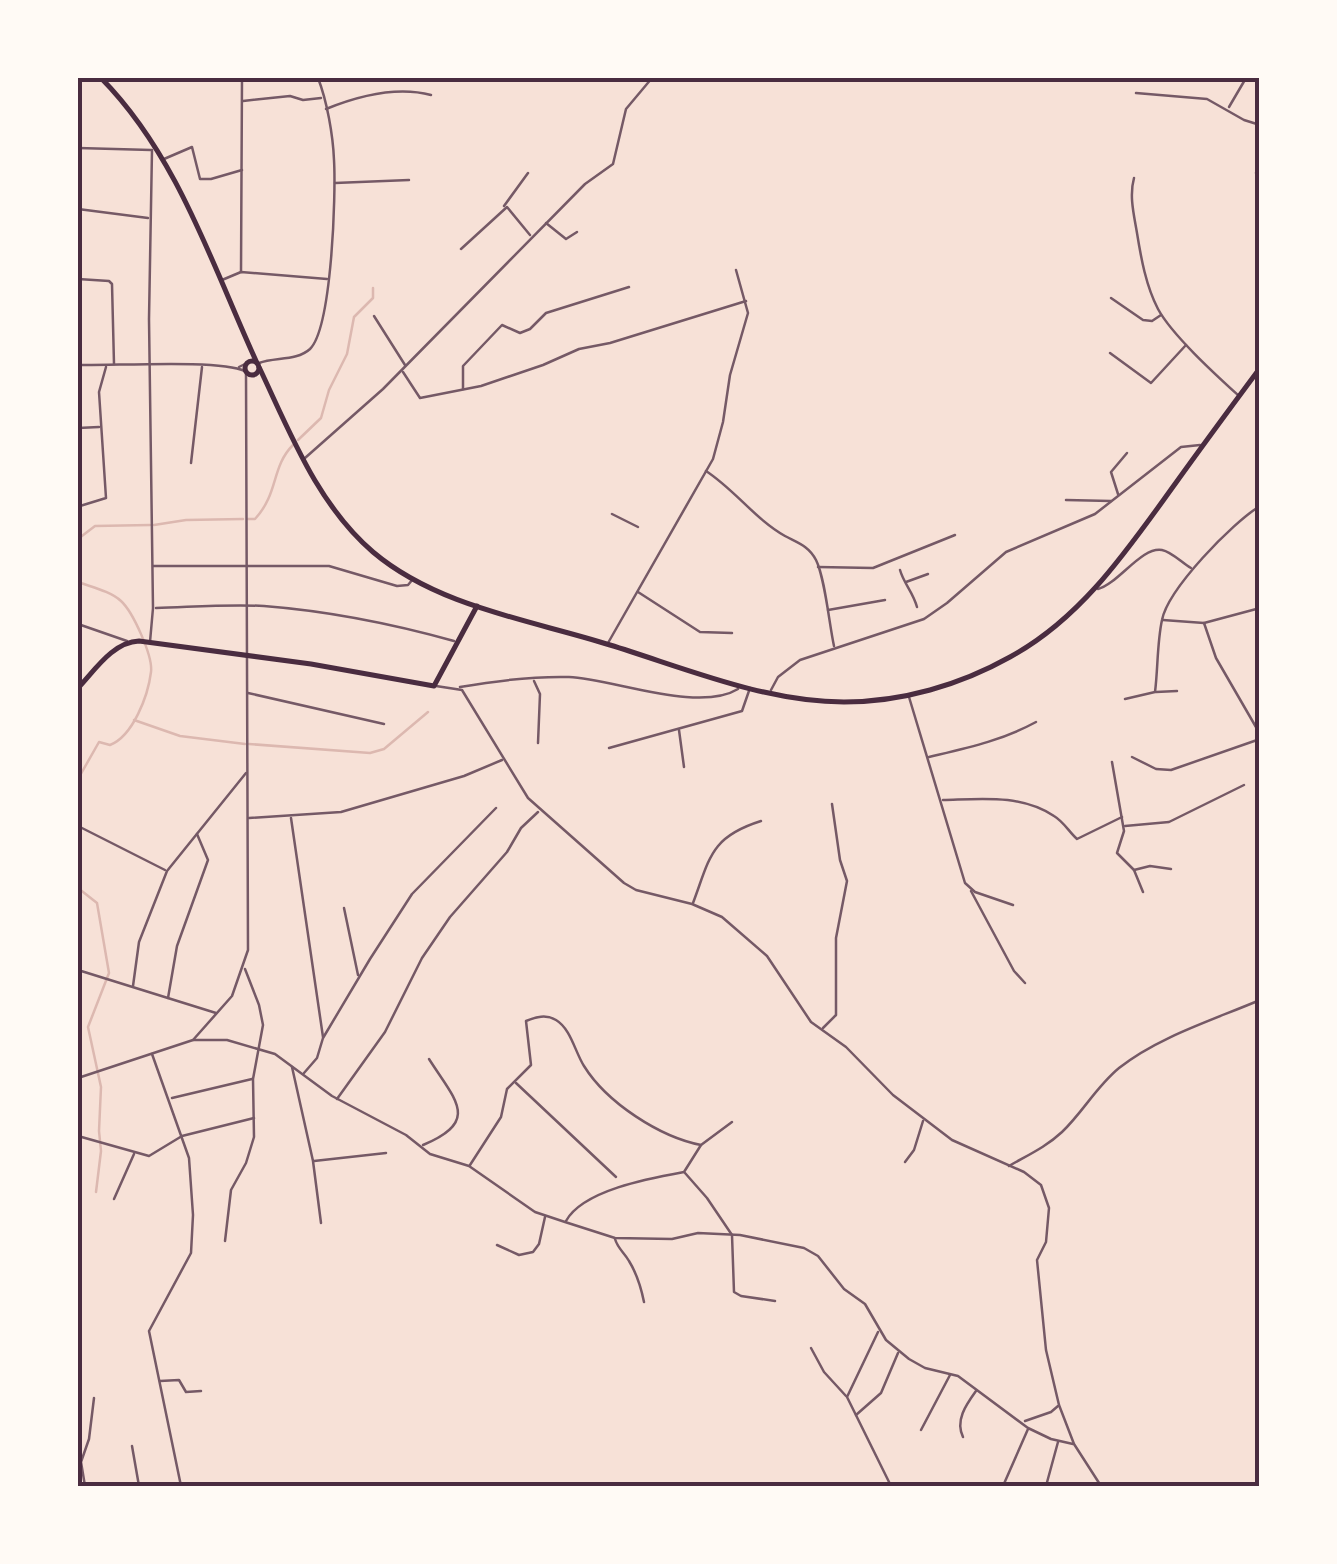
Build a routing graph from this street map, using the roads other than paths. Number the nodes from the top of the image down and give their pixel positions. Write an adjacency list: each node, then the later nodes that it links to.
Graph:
1 (101, 78): 14 (main road)
2 (242, 78): 9 (street)
3 (318, 78): 8 (street)
4 (652, 78): 24 (street)
5 (1246, 78): 11 (street)
6 (1136, 93): 11 (street)
7 (431, 95): 10 (street)
8 (323, 99): 9 (street); 10 (street)
9 (242, 101): 16 (street)
10 (326, 109): 20 (street)
11 (1228, 109): 12 (street)
12 (1260, 125)
13 (78, 148): 14 (street)
14 (155, 150): 15 (main road); 23 (street)
15 (163, 159): 16 (street); 32 (main road)
16 (242, 170): 29 (street)
17 (528, 173): 21 (street)
18 (1134, 178): 36 (street)
19 (408, 180): 20 (street)
20 (334, 183): 31 (street)
21 (505, 208): 26 (street); 27 (street)
22 (78, 209): 23 (street)
23 (149, 218): 42 (street)
24 (545, 222): 25 (street); 26 (street)
25 (577, 232)
26 (531, 236): 47 (street)
27 (461, 249)
28 (736, 270): 35 (street)
29 (241, 272): 31 (street); 32 (street)
30 (78, 279): 44 (street)
31 (328, 279): 40 (street)
32 (221, 281): 40 (main road)
33 (629, 287): 51 (street)
34 (1111, 298): 36 (street)
35 (748, 301): 51 (street); 59 (street)
36 (1162, 314): 38 (street)
37 (374, 316): 47 (street)
38 (1187, 344): 39 (street); 52 (street)
39 (1110, 353)
40 (254, 363): 46 (street); 49 (main road); 49 (main road); 50 (main road)
41 (78, 364): 43 (street)
42 (150, 365): 44 (street); 45 (street); 68 (street)
43 (107, 366): 44 (street); 53 (street)
44 (114, 366)
45 (203, 366): 46 (street); 58 (street)
46 (237, 367): 49 (street)
47 (403, 368): 51 (street); 57 (street)
48 (1260, 368): 52 (main road)
49 (249, 374): 50 (main road); 69 (street)
50 (265, 380): 57 (main road)
51 (462, 390)
52 (1239, 396): 55 (main road)
53 (101, 426): 54 (street); 63 (street)
54 (78, 428)
55 (1203, 446): 60 (street); 76 (main road)
56 (1127, 453): 60 (street)
57 (304, 459): 74 (main road)
58 (191, 463)
59 (706, 472): 70 (street); 77 (street)
60 (1118, 496): 62 (street)
61 (1066, 500): 62 (street)
62 (1112, 501): 93 (street)
63 (80, 506)
64 (1260, 506): 71 (street)
65 (612, 514): 66 (street)
66 (638, 527)
67 (955, 536): 70 (street)
68 (153, 566): 69 (street); 82 (street)
69 (245, 567): 74 (street); 79 (street)
70 (818, 567): 84 (street)
71 (1193, 568): 76 (street); 85 (street)
72 (900, 570): 75 (street)
73 (928, 574): 75 (street)
74 (414, 578): 80 (main road)
75 (905, 582): 81 (street)
76 (1096, 589): 105 (main road)
77 (636, 591): 88 (street); 92 (street)
78 (885, 600): 84 (street)
79 (245, 606): 82 (street); 91 (street); 94 (street)
80 (477, 606): 91 (main road); 92 (main road)
81 (917, 607)
82 (154, 608): 90 (street)
83 (1260, 608): 86 (street)
84 (826, 611): 93 (street)
85 (1162, 620): 86 (street); 103 (street)
86 (1204, 623): 110 (street)
87 (78, 624): 89 (street)
88 (732, 633)
89 (128, 642): 90 (main road); 99 (main road)
90 (145, 642): 94 (main road)
91 (456, 642): 97 (main road)
92 (608, 644): 96 (main road)
93 (834, 647): 102 (street)
94 (246, 654): 97 (main road); 104 (street)
95 (533, 679): 96 (street); 100 (street); 111 (street)
96 (742, 684): 98 (main road)
97 (434, 686): 100 (street)
98 (750, 686): 102 (main road); 109 (street)
99 (78, 688)
100 (458, 688): 115 (street)
101 (1177, 691): 103 (street)
102 (770, 692): 105 (main road)
103 (1154, 692): 106 (street)
104 (246, 693): 108 (street); 118 (street)
105 (908, 696): 114 (street)
106 (1125, 700)
107 (1036, 722): 114 (street)
108 (384, 724)
109 (678, 729): 112 (street); 117 (street)
110 (1260, 736): 113 (street)
111 (538, 743)
112 (608, 748)
113 (1132, 757)
114 (928, 758): 120 (street)
115 (504, 760): 123 (street); 124 (street)
116 (1112, 762): 125 (street)
117 (684, 766)
118 (247, 772): 126 (street); 130 (street)
119 (1244, 785): 129 (street)
120 (940, 800): 125 (street); 134 (street)
121 (832, 804): 147 (street)
122 (496, 808): 141 (street)
123 (539, 811): 136 (street); 159 (street)
124 (291, 816): 126 (street); 148 (street)
125 (1122, 816): 129 (street)
126 (247, 818): 139 (street)
127 (761, 821): 136 (street)
128 (78, 826): 133 (street)
129 (1124, 826): 132 (street)
130 (196, 833): 133 (street); 144 (street)
131 (1171, 868): 132 (street)
132 (1134, 870): 135 (street)
133 (167, 871): 143 (street)
134 (970, 890): 137 (street); 142 (street)
135 (1143, 892)
136 (692, 904): 147 (street)
137 (1012, 906)
138 (344, 908): 141 (street)
139 (244, 968): 146 (street); 150 (street)
140 (78, 970): 143 (street)
141 (359, 978): 148 (street)
142 (1024, 984)
143 (133, 986): 144 (street)
144 (168, 998): 146 (street)
145 (1260, 1000): 172 (street)
146 (218, 1013): 149 (street)
147 (821, 1030): 161 (street)
148 (324, 1038): 154 (street)
149 (193, 1040): 150 (street); 151 (street)
150 (256, 1049): 153 (street); 156 (street)
151 (152, 1052): 155 (street); 158 (street)
152 (429, 1059): 166 (street)
153 (291, 1066): 154 (street); 169 (street)
154 (304, 1074): 159 (street)
155 (78, 1078)
156 (253, 1079): 158 (street); 160 (street)
157 (515, 1082): 165 (street); 171 (street); 174 (street)
158 (169, 1099): 164 (street)
159 (337, 1099): 166 (street)
160 (254, 1118): 164 (street); 181 (street)
161 (923, 1119): 170 (street); 172 (street)
162 (732, 1122): 165 (street)
163 (78, 1136): 167 (street)
164 (182, 1136): 167 (street); 189 (street)
165 (701, 1145): 173 (street)
166 (422, 1146): 171 (street)
167 (135, 1152): 175 (street)
168 (386, 1152): 169 (street)
169 (313, 1161): 178 (street)
170 (905, 1162)
171 (470, 1166): 176 (street)
172 (1008, 1166): 194 (street)
173 (684, 1172): 177 (street); 179 (street)
174 (616, 1176)
175 (114, 1199)
176 (545, 1215): 177 (street); 182 (street)
177 (565, 1222): 180 (street)
178 (321, 1223)
179 (732, 1235): 180 (street); 183 (street); 185 (street)
180 (614, 1238): 184 (street)
181 (225, 1241)
182 (497, 1245)
183 (775, 1300)
184 (644, 1302)
185 (879, 1330): 187 (street); 192 (street)
186 (811, 1348): 192 (street)
187 (899, 1351): 188 (street); 195 (street)
188 (951, 1373): 190 (street); 198 (street)
189 (158, 1381): 191 (street); 207 (street)
190 (977, 1390): 196 (street); 199 (street)
191 (201, 1391)
192 (847, 1397): 195 (street)
193 (94, 1398): 204 (street)
194 (1058, 1405): 196 (street); 201 (street)
195 (855, 1416): 208 (street)
196 (1022, 1422): 197 (street)
197 (1028, 1428): 200 (street); 209 (street)
198 (920, 1430)
199 (963, 1437)
200 (1058, 1441): 201 (street); 210 (street)
201 (1074, 1444): 211 (street)
202 (132, 1446): 206 (street)
203 (78, 1452): 204 (street)
204 (84, 1453): 205 (street)
205 (86, 1486)
206 (139, 1486)
207 (181, 1486)
208 (891, 1486)
209 (1003, 1486)
210 (1046, 1486)
211 (1101, 1486)

